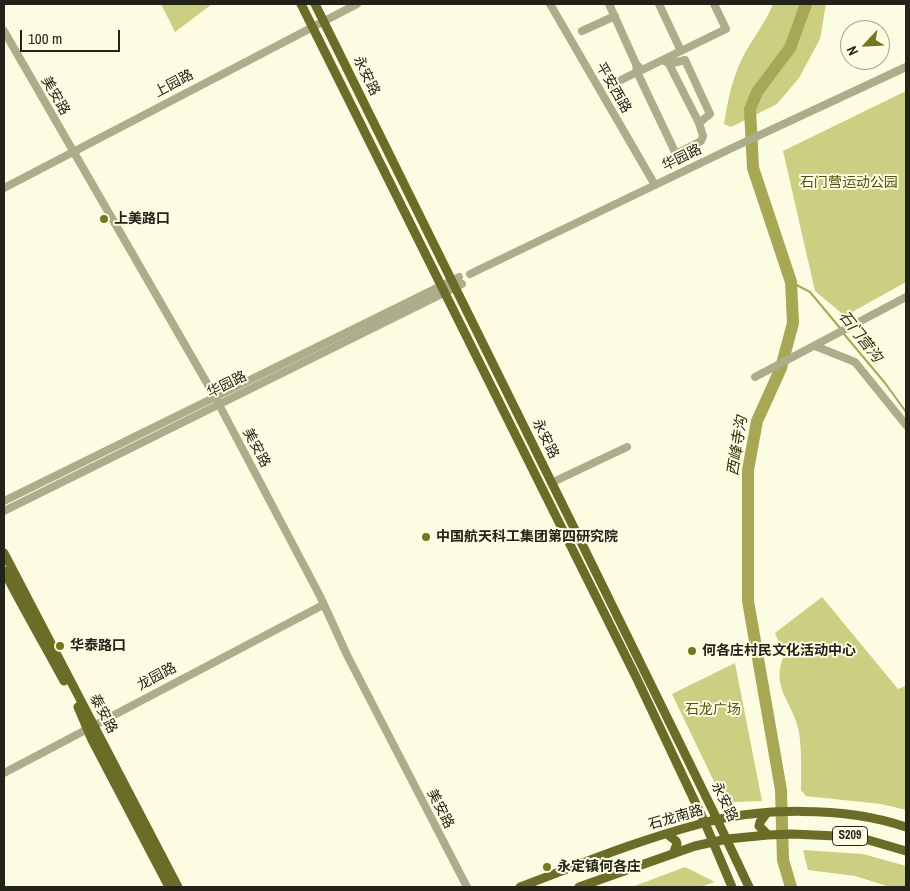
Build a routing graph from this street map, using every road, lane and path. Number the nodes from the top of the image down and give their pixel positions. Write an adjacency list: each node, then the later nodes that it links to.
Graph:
1 (301, 4): 10 (main road, 永安路)
2 (315, 4): 9 (main road, 永安路)
3 (357, 4): 9 (street, 上园路)
4 (550, 4): 20 (street, 平安西路)
5 (610, 4): 8 (street)
6 (714, 4): 13 (street)
7 (662, 5): 13 (street)
8 (615, 16): 12 (street); 16 (street)
9 (324, 20): 10 (street, 上园路); 23 (main road, 永安路)
10 (313, 26): 19 (street, 上园路); 24 (main road, 永安路)
11 (4, 31): 19 (street, 美安路)
12 (582, 31)
13 (681, 51): 14 (street)
14 (666, 62): 16 (street); 18 (street); 18 (street)
15 (906, 67): 20 (street, 华园路)
16 (636, 68): 17 (street); 18 (street)
17 (611, 85)
18 (699, 123)
19 (73, 152): 21 (street, 上园路); 28 (street, 美安路)
20 (655, 185): 22 (street, 华园路)
21 (4, 188)
22 (470, 274)
23 (456, 282): 24 (street, 华园路); 31 (main road, 永安路)
24 (444, 288): 28 (street, 华园路); 41 (main road, 永安路)
25 (906, 297): 26 (street)
26 (815, 346): 27 (street); 29 (street)
27 (755, 377)
28 (216, 400): 32 (street, 华园路); 33 (street, 华园路); 36 (street, 美安路)
29 (906, 425)
30 (627, 447): 31 (street)
31 (552, 483): 40 (main road, 永安路)
32 (4, 501)
33 (4, 511)
34 (4, 553): 37 (main road, 泰安路)
35 (4, 571): 37 (main road, 泰安路)
36 (323, 605): 37 (street, 龙园路); 51 (street, 美安路)
37 (91, 726): 38 (street, 龙园路); 49 (main road, 泰安路); 50 (main road, 泰安路)
38 (4, 773)
39 (767, 813): 40 (main road, 石龙南路 / S209); 42 (main road, 石龙南路 / S209); 44 (main road)
40 (718, 820): 41 (main road, 石龙南路 / S209); 45 (main road, 永安路)
41 (705, 823): 43 (main road, 石龙南路 / S209); 46 (main road, 永安路)
42 (906, 827)
43 (667, 834): 48 (main road); 52 (main road, 石龙南路 / S209)
44 (768, 835): 45 (main road, S209); 47 (main road, S209)
45 (727, 839): 46 (main road, S209); 55 (main road, 永安路)
46 (713, 842): 48 (main road, S209); 54 (main road, 永安路)
47 (906, 851)
48 (673, 854): 53 (main road, S209)
49 (169, 887)
50 (178, 887)
51 (467, 887)
52 (520, 887)
53 (579, 887)
54 (732, 887)
55 (749, 887)

